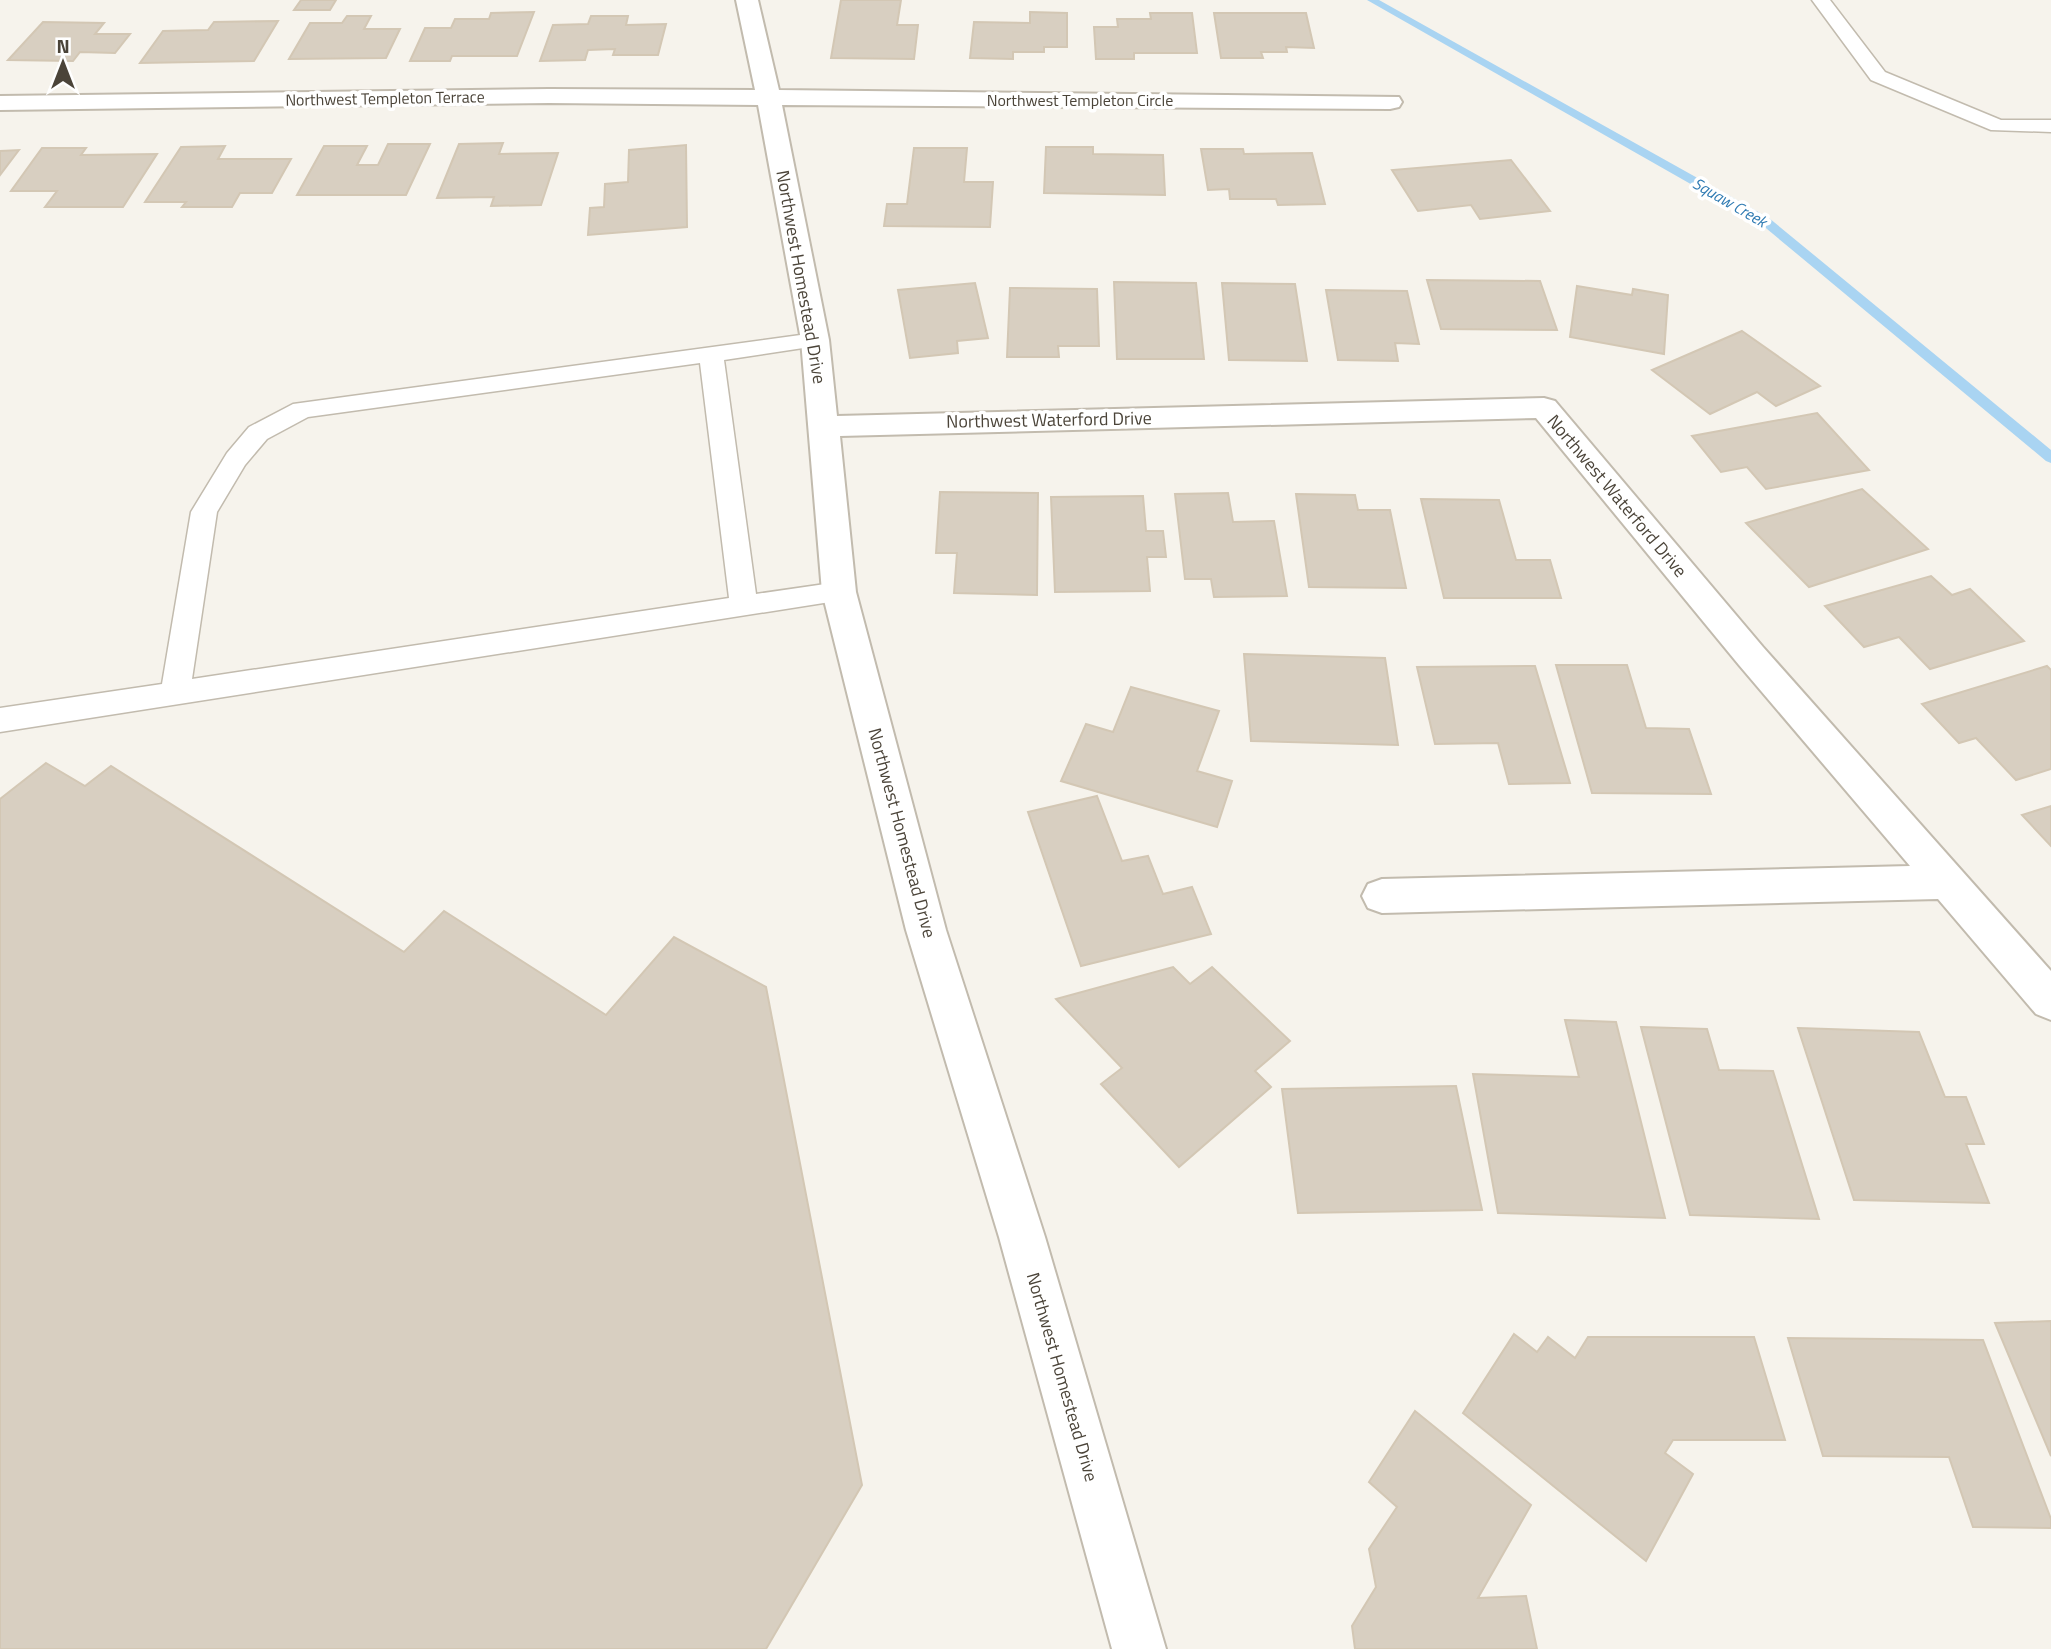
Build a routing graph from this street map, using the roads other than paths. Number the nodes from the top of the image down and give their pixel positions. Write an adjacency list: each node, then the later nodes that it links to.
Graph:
1 (747, 0): 3 (street, Northwest Homestead Drive)
2 (1821, 0): 6 (lane)
3 (769, 99): 4 (street, Northwest Templeton Circle); 5 (street, Northwest Templeton Terrace); 7 (street, Northwest Homestead Drive)
4 (1390, 102)
5 (0, 103)
6 (2051, 126)
7 (816, 340): 8 (lane); 9 (street, Northwest Homestead Drive)
8 (711, 355): 11 (lane); 12 (lane)
9 (825, 426): 10 (street, Northwest Homestead Drive); 14 (street, Northwest Waterford Drive)
10 (839, 592): 11 (lane); 17 (street, Northwest Homestead Drive)
11 (744, 607): 12 (lane)
12 (175, 693): 13 (lane)
13 (0, 720)
14 (1951, 882): 15 (street); 16 (street, Northwest Waterford Drive)
15 (1382, 897)
16 (2051, 1001)
17 (1139, 1649)

